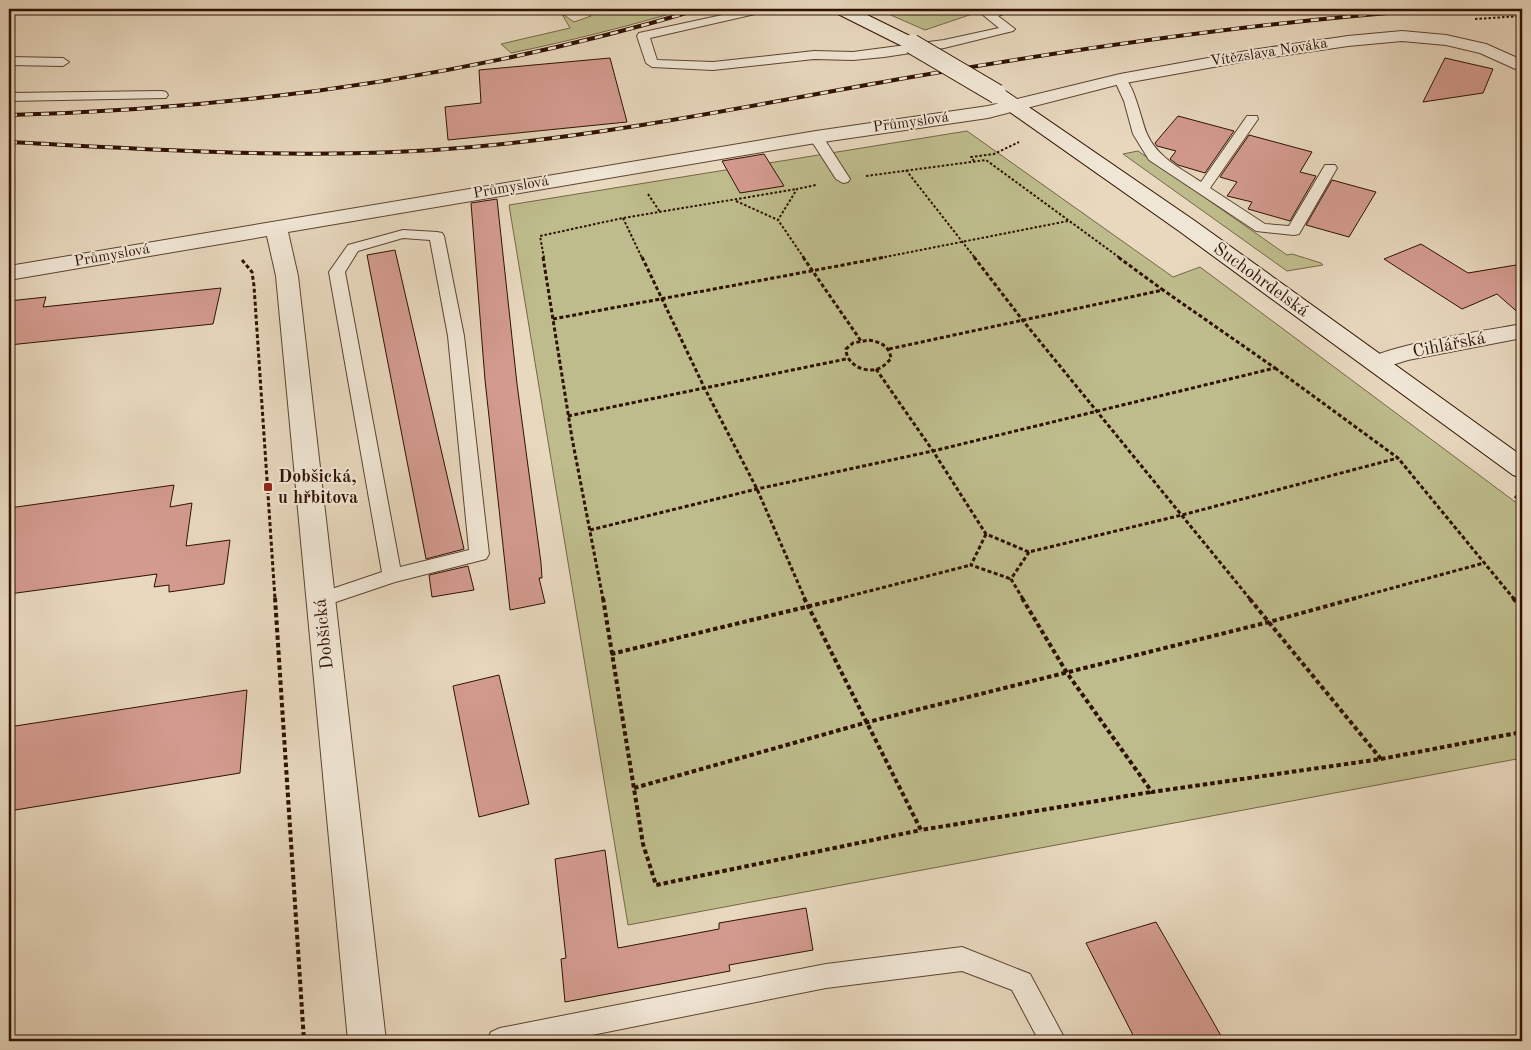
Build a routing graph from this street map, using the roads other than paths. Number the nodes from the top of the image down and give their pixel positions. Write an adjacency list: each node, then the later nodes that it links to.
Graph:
1 (764, 9): 3 (lane)
2 (842, 9): 10 (street, Suchohrdelská, bridge)
3 (1006, 9)
4 (9, 61): 5 (lane)
5 (63, 62)
6 (1522, 67): 7 (street, Vítězslava Nováka)
7 (1120, 79): 10 (street, Vítězslava Nováka); 15 (lane)
8 (162, 95): 9 (lane)
9 (9, 97)
10 (1014, 105): 12 (street, Průmyslová); 19 (street, Suchohrdelská)
11 (1252, 119): 15 (lane)
12 (816, 137): 14 (lane); 16 (street, Průmyslová)
13 (1330, 168): 15 (lane)
14 (843, 179)
15 (1202, 190)
16 (276, 228): 17 (street, Průmyslová); 22 (street, Dobšická)
17 (9, 273)
18 (1522, 331): 19 (street, Cihlářská)
19 (1376, 363): 20 (street, Suchohrdelská)
20 (1522, 469)
21 (392, 576): 21 (lane); 22 (lane)
22 (321, 600): 23 (street, Dobšická)
23 (368, 1041)
24 (500, 1041): 25 (lane)
25 (1053, 1041)

